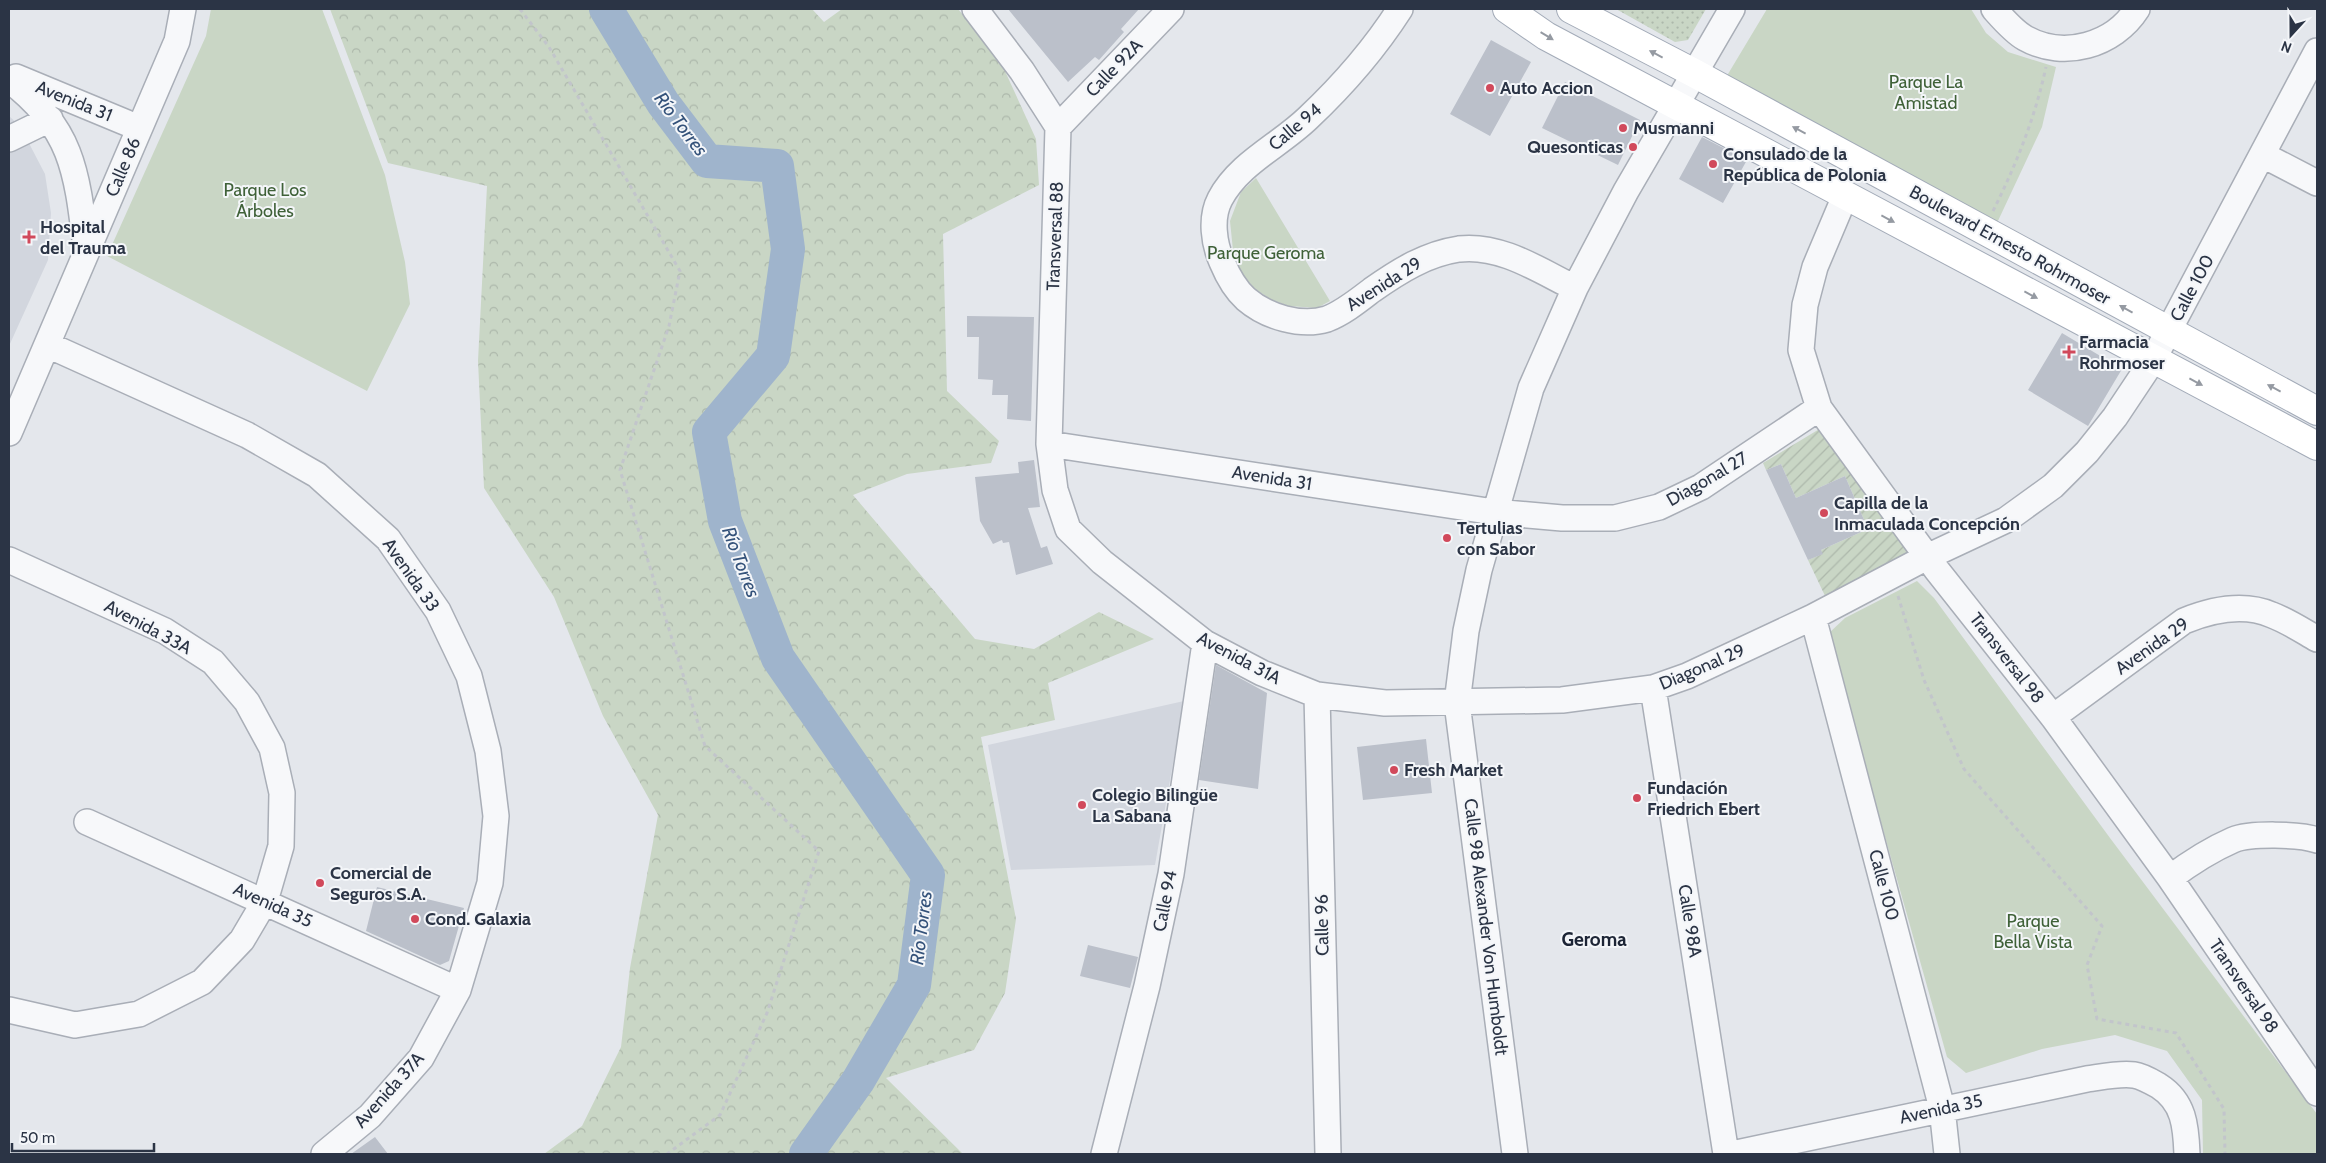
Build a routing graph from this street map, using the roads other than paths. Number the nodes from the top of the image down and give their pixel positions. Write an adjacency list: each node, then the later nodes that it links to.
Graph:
1 (183, 9): 17 (street, Calle 86)
2 (975, 9): 16 (street)
3 (1171, 9): 16 (street, Calle 92A)
4 (1400, 9): 23 (street, Calle 94)
5 (1507, 9): 14 (main road, Boulevard Ernesto Rohrmoser, one-way to 14)
6 (1571, 9): 11 (main road, Boulevard Ernesto Rohrmoser, one-way to 6)
7 (1732, 9): 11 (street, Calle 98 Alexander Von Humboldt)
8 (1994, 9): 9 (street)
9 (2137, 9)
10 (2317, 50): 19 (street, Calle 100)
11 (1694, 73): 14 (street, Calle 98 Alexander Von Humboldt); 25 (main road, Boulevard Ernesto Rohrmoser, one-way to 11)
12 (9, 74): 17 (street, Avenida 31)
13 (9, 80): 15 (street, Avenida 31)
14 (1675, 105): 21 (main road, Boulevard Ernesto Rohrmoser); 24 (street, Calle 98 Alexander Von Humboldt)
15 (50, 119): 18 (street); 22 (street, Avenida 31)
16 (1058, 127): 32 (street, Transversal 88)
17 (139, 128): 22 (street, Calle 86)
18 (9, 139)
19 (2263, 155): 20 (street); 25 (street, Calle 100)
20 (2317, 183)
21 (1845, 196): 27 (main road, Boulevard Ernesto Rohrmoser, one-way to 27); 29 (street, Transversal 98)
22 (86, 251): 26 (street, Calle 86)
23 (1217, 252): 24 (street, Avenida 29)
24 (1575, 288): 35 (street, Calle 98 Alexander Von Humboldt)
25 (2169, 332): 27 (street, Calle 100); 30 (main road, Boulevard Ernesto Rohrmoser, one-way to 25)
26 (48, 345): 28 (street, Calle 86); 49 (street, Avenida 33)
27 (2153, 360): 33 (main road, Boulevard Ernesto Rohrmoser, one-way to 33); 36 (street, Calle 100)
28 (16, 400): 31 (street, Calle 86)
29 (1819, 408): 35 (street, Diagonal 27); 36 (street, Transversal 98)
30 (2317, 411)
31 (9, 433)
32 (1049, 444): 34 (street, Transversal 88); 35 (street, Avenida 31)
33 (2317, 446)
34 (1054, 490): 40 (street, Avenida 31A)
35 (1494, 512): 43 (street, Calle 98 Alexander Von Humboldt)
36 (1927, 557): 38 (street, Diagonal 29); 44 (street, Transversal 98)
37 (9, 560): 48 (street, Avenida 33A)
38 (1813, 617): 41 (street, Diagonal 29); 52 (street, Calle 100)
39 (2317, 639): 44 (street, Avenida 29)
40 (1205, 643): 42 (street, Avenida 31A); 54 (street, Calle 94)
41 (1653, 688): 43 (street, Diagonal 29); 57 (street, Calle 98A)
42 (1317, 695): 43 (street, Avenida 31A); 55 (street, Calle 96)
43 (1457, 703): 56 (street, Calle 98 Alexander Von Humboldt)
44 (2053, 717): 47 (street, Transversal 98)
45 (87, 822): 48 (street, Avenida 35)
46 (2317, 840): 47 (street)
47 (2170, 878): 51 (street, Transversal 98)
48 (265, 902): 49 (street, Avenida 35); 50 (street, Avenida 33A)
49 (458, 990): 53 (street, Avenida 37A)
50 (9, 1010)
51 (2317, 1093)
52 (1942, 1108): 58 (street, Avenida 35); 59 (street, Calle 100); 60 (street, Avenida 35)
53 (324, 1154)
54 (1104, 1154)
55 (1328, 1154)
56 (1514, 1154)
57 (1726, 1154)
58 (1732, 1154)
59 (1947, 1154)
60 (2187, 1154)

